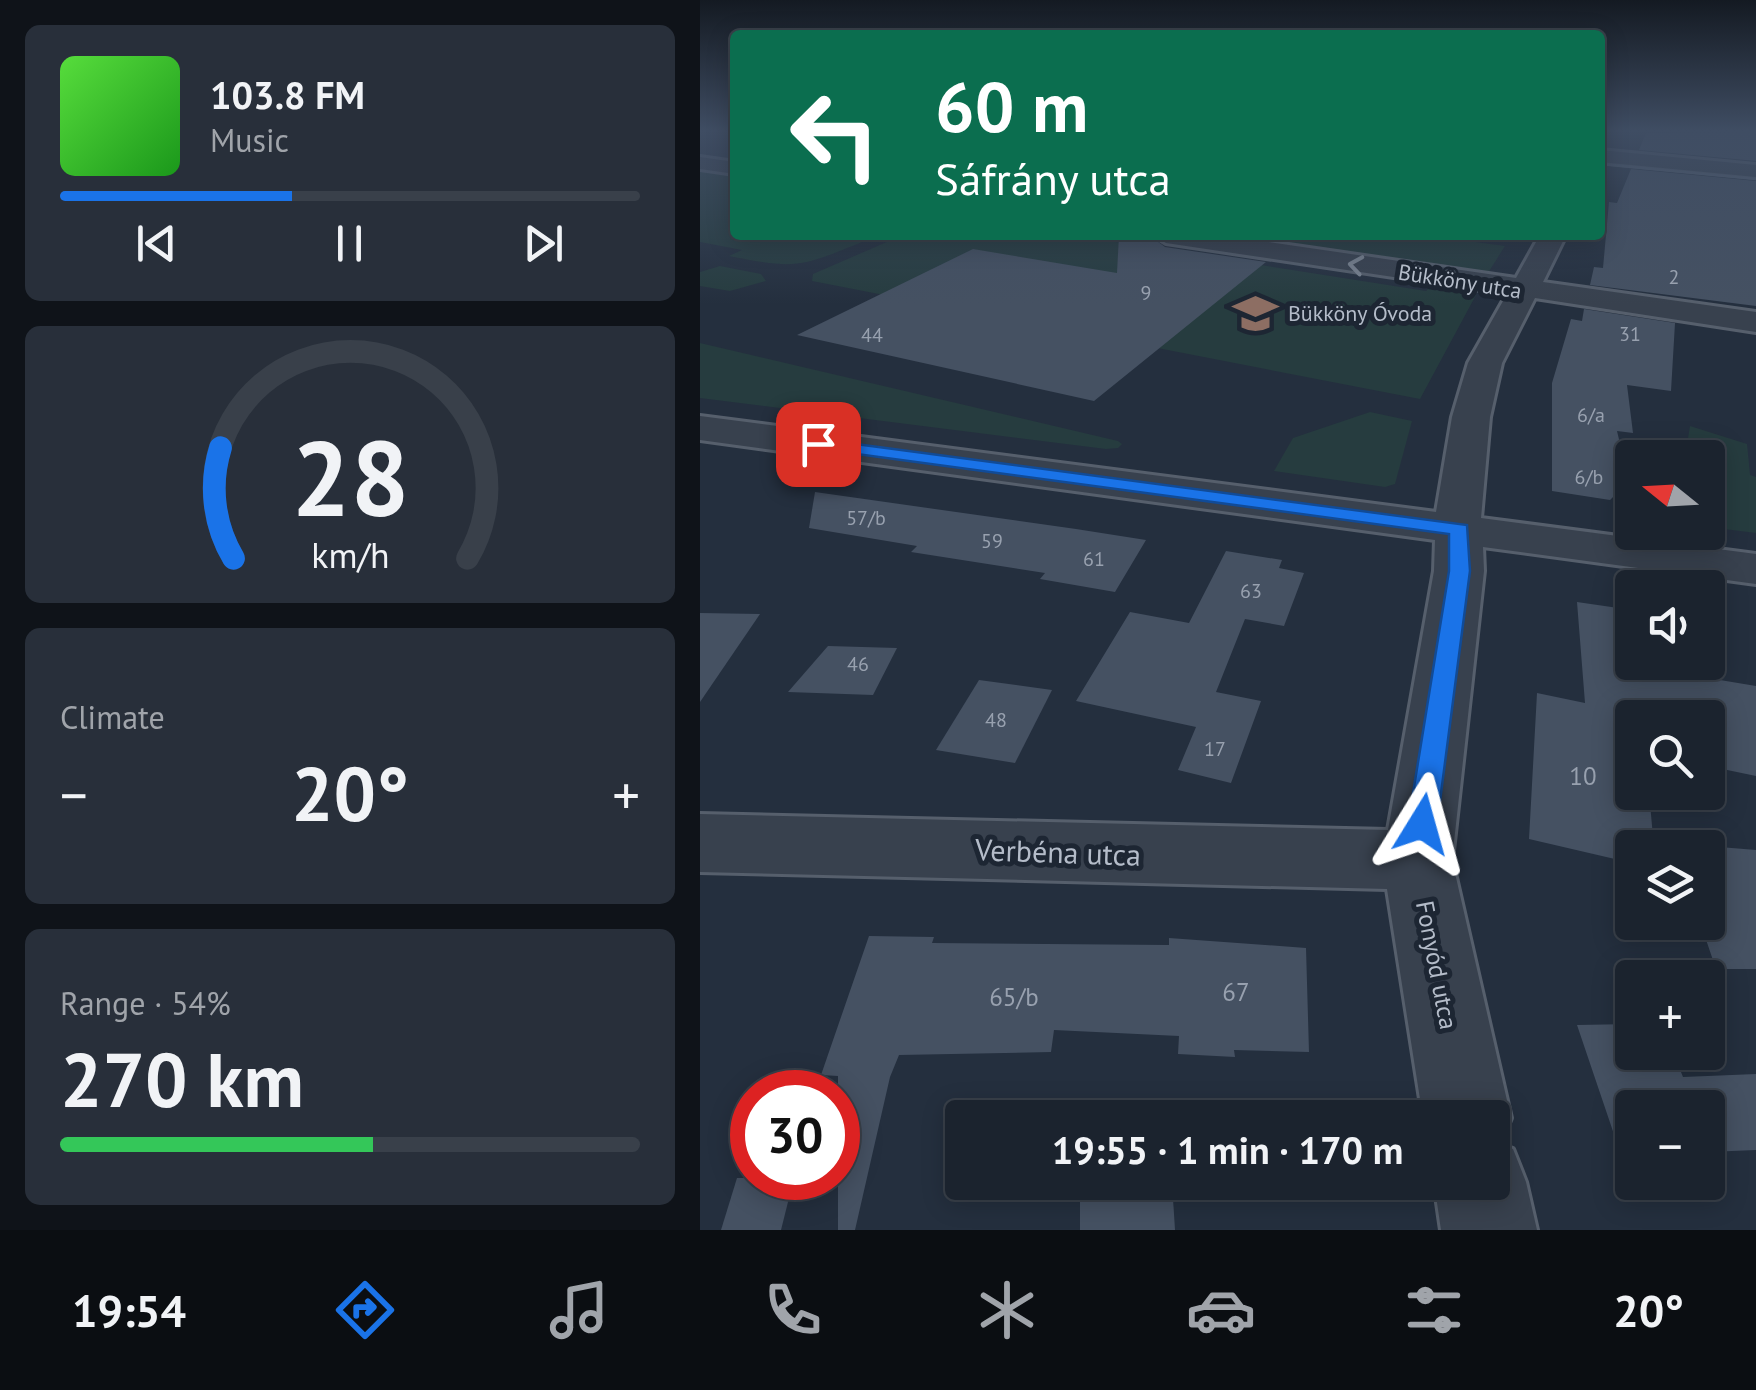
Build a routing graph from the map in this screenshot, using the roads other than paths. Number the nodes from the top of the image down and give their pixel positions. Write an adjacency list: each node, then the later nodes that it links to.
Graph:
1 (1198, 240): 3 (street, Bükköny utca, one-way to 1)
2 (1550, 240): 3 (street, Fonyód utca)
3 (1522, 290): 4 (street, Bükköny utca); 6 (street, Fonyód utca)
4 (1756, 322)
5 (700, 428): 6 (street)
6 (1460, 530): 7 (street); 9 (street, Fonyód utca)
7 (1756, 569)
8 (700, 843): 9 (street, Verbéna utca)
9 (1417, 860): 10 (street, Fonyód utca)
10 (1464, 1100)
11 (1483, 1200): 12 (street)
12 (1489, 1230)

